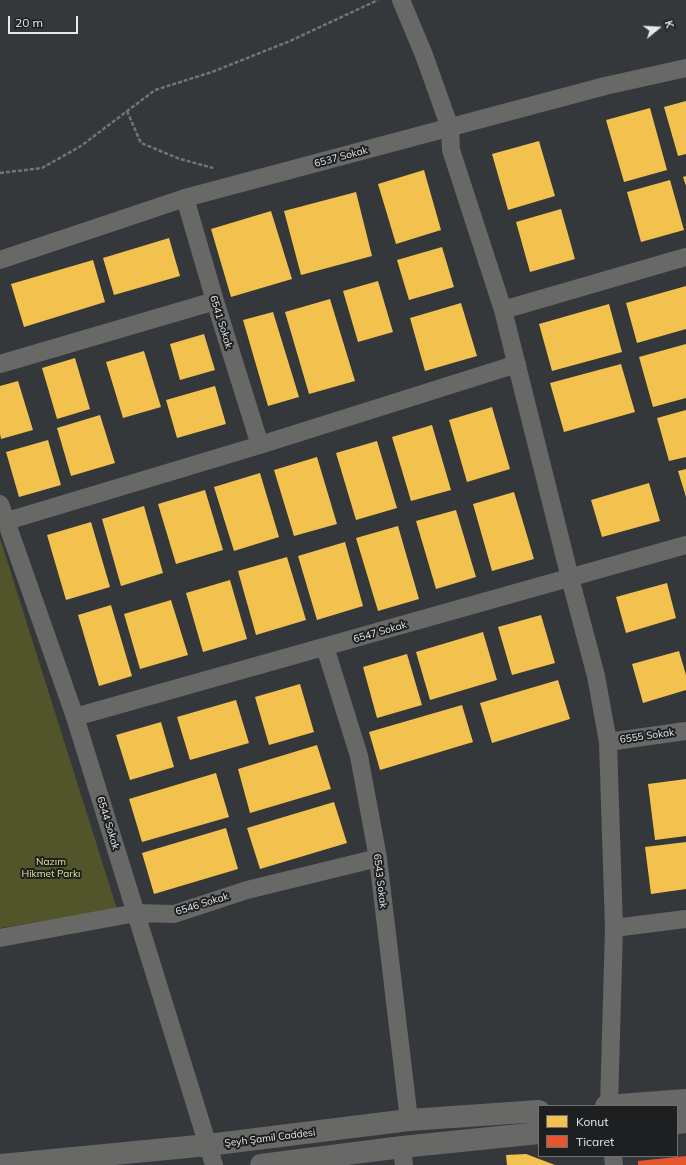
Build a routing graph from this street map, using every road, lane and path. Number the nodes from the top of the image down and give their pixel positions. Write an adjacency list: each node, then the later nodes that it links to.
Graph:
1 (378, 0): 4 (path)
2 (401, 0): 5 (street)
3 (686, 68): 5 (street, 6537 Sokak)
4 (127, 111): 6 (path); 7 (path)
5 (450, 128): 7 (street, 6537 Sokak); 12 (street)
6 (0, 173)
7 (235, 184): 8 (street, 6537 Sokak)
8 (184, 198): 10 (street, 6537 Sokak); 11 (street, 6541 Sokak)
9 (686, 257): 12 (street)
10 (0, 260)
11 (215, 301): 13 (street); 15 (street, 6541 Sokak)
12 (503, 310): 14 (street)
13 (0, 364)
14 (516, 364): 15 (street); 19 (street)
15 (260, 445): 17 (street)
16 (0, 504): 17 (street, 6544 Sokak)
17 (7, 521): 21 (street, 6544 Sokak)
18 (686, 545): 19 (street, 6547 Sokak)
19 (570, 578): 20 (street, 6547 Sokak); 23 (street)
20 (325, 648): 21 (street, 6547 Sokak); 24 (street, 6543 Sokak)
21 (75, 717): 25 (street, 6544 Sokak)
22 (686, 731): 23 (street, 6555 Sokak)
23 (608, 742): 27 (street)
24 (378, 858): 25 (street, 6546 Sokak); 33 (street, 6543 Sokak)
25 (136, 913): 28 (street, 6546 Sokak); 35 (street, 6544 Sokak)
26 (686, 919): 27 (street)
27 (614, 928): 30 (street)
28 (0, 938)
29 (686, 1100): 31 (street)
30 (610, 1105)
31 (623, 1105)
32 (538, 1111): 33 (street, Şeyh Şamil Caddesi)
33 (410, 1120): 35 (street, Şeyh Şamil Caddesi)
34 (538, 1133): 36 (street)
35 (211, 1155): 37 (street, Şeyh Şamil Caddesi)
36 (403, 1156): 38 (street)
37 (0, 1165)
38 (261, 1165)

